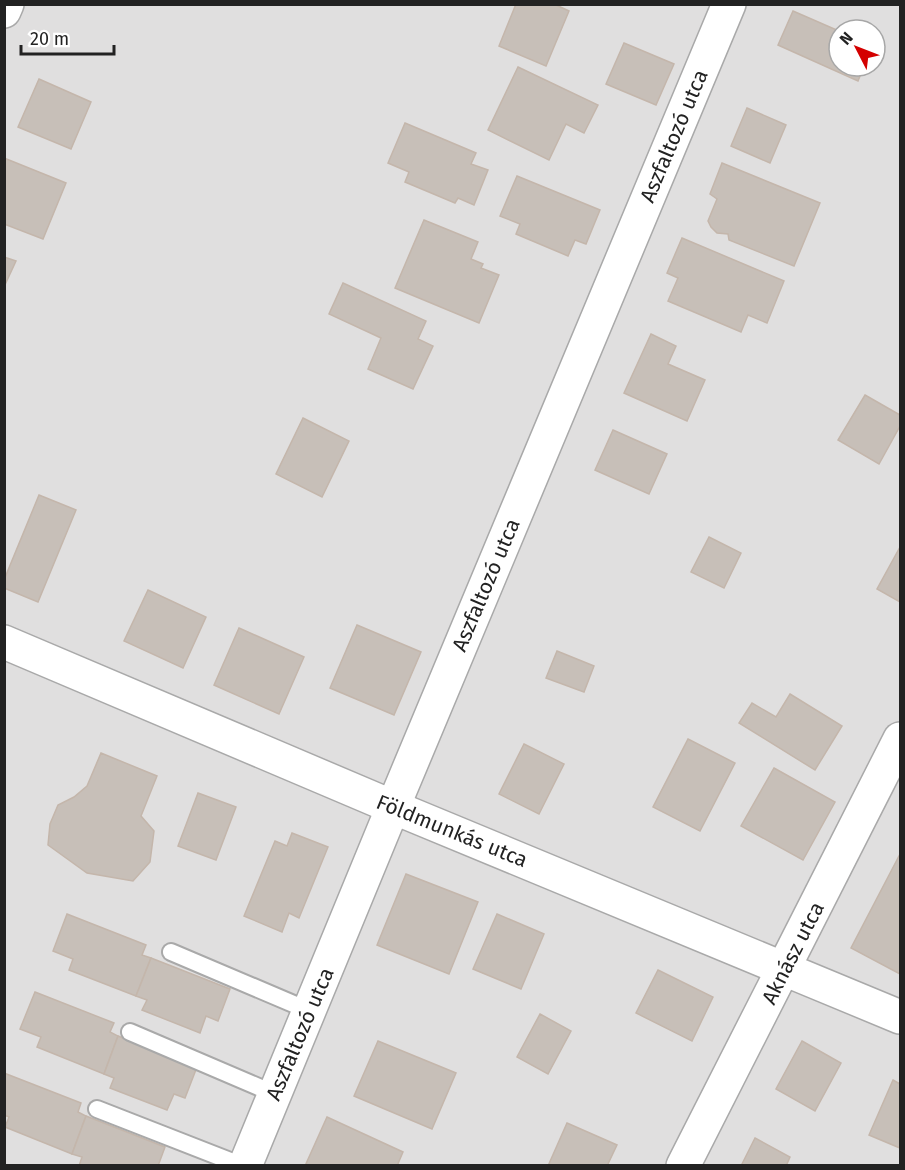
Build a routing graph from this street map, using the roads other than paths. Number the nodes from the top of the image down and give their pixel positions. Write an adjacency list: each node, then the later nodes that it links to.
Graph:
1 (7, 4): 3 (street)
2 (729, 4): 6 (street, Aszfaltozó utca)
3 (4, 11)
4 (4, 642): 6 (street, Földmunkás utca)
5 (900, 739): 8 (street, Aknász utca)
6 (393, 807): 8 (street, Földmunkás utca); 9 (street, Aszfaltozó utca)
7 (171, 952): 9 (lane)
8 (785, 968): 10 (street, Földmunkás utca); 15 (street, Aknász utca)
9 (310, 1011): 12 (street, Aszfaltozó utca)
10 (900, 1017)
11 (129, 1032): 12 (lane)
12 (275, 1094): 14 (street, Aszfaltozó utca)
13 (97, 1109): 14 (lane)
14 (244, 1166)
15 (683, 1166)

